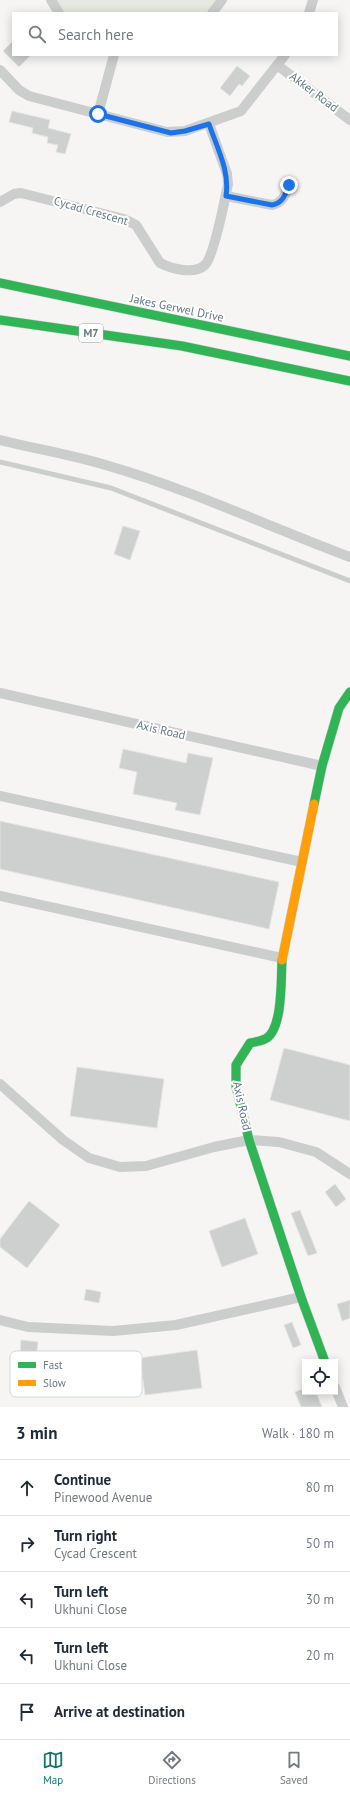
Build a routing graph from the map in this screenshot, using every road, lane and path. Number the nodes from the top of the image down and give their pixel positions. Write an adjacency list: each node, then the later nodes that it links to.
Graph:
1 (51, 0): 4 (street)
2 (222, 0): 5 (street)
3 (313, 0): 6 (street)
4 (58, 12)
5 (213, 12)
6 (309, 12)
7 (114, 56): 11 (street)
8 (284, 56): 9 (street)
9 (277, 65): 12 (street, Akker Road); 13 (street)
10 (0, 70): 11 (street)
11 (98, 114): 13 (street)
12 (350, 120)
13 (209, 124): 15 (street, Cycad Crescent)
14 (289, 185): 15 (street)
15 (226, 196): 16 (street, Cycad Crescent)
16 (0, 202)
17 (0, 283): 19 (main road, Jakes Gerwel Drive)
18 (0, 320): 20 (main road, M7)
19 (350, 356)
20 (350, 381)
21 (0, 440): 23 (street)
22 (0, 462): 24 (lane)
23 (350, 557)
24 (350, 582)
25 (350, 692): 27 (main road, Axis Road)
26 (0, 693): 27 (street, Axis Road)
27 (322, 766): 29 (main road, Axis Road)
28 (0, 796): 29 (street)
29 (302, 862): 31 (main road, Axis Road)
30 (0, 896): 31 (street)
31 (282, 958): 33 (main road, Axis Road)
32 (0, 1084): 33 (street)
33 (250, 1140): 34 (street); 35 (main road, Axis Road)
34 (350, 1174)
35 (301, 1297): 36 (street); 37 (main road, Axis Road)
36 (0, 1320)
37 (325, 1359)
38 (338, 1394): 39 (street)
39 (343, 1407)

